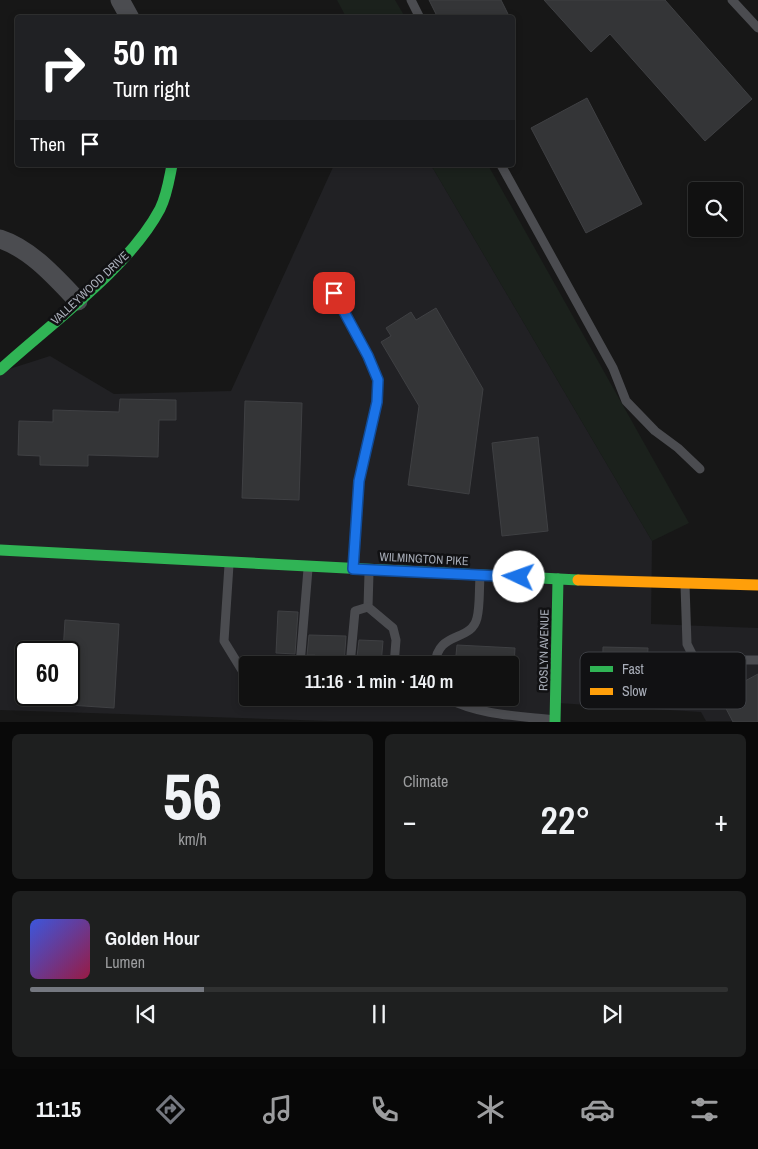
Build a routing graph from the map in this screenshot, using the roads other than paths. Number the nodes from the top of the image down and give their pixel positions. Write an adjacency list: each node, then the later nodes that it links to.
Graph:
1 (120, 0): 4 (street)
2 (411, 0): 5 (lane)
3 (732, 0): 6 (lane)
4 (128, 15)
5 (418, 15)
6 (758, 28)
7 (172, 167): 11 (main road, VALLEYWOOD DRIVE)
8 (502, 167): 13 (lane)
9 (0, 239): 11 (street)
10 (334, 293): 17 (lane)
11 (78, 301): 12 (main road, VALLEYWOOD DRIVE)
12 (0, 370)
13 (700, 469)
14 (0, 550): 15 (main road, WILMINGTON PIKE)
15 (229, 562): 16 (main road, WILMINGTON PIKE); 29 (lane)
16 (308, 567): 17 (main road, WILMINGTON PIKE); 25 (lane)
17 (353, 569): 18 (main road, WILMINGTON PIKE)
18 (369, 570): 19 (main road, WILMINGTON PIKE); 23 (lane)
19 (480, 575): 20 (main road, WILMINGTON PIKE); 28 (lane)
20 (558, 579): 21 (main road, WILMINGTON PIKE); 31 (main road, ROSLYN AVENUE)
21 (685, 583): 22 (main road, WILMINGTON PIKE); 24 (lane)
22 (758, 585)
23 (368, 608): 26 (lane); 27 (lane)
24 (691, 652)
25 (301, 656)
26 (351, 656)
27 (395, 656)
28 (436, 656)
29 (239, 665)
30 (469, 706): 31 (lane)
31 (555, 721)

